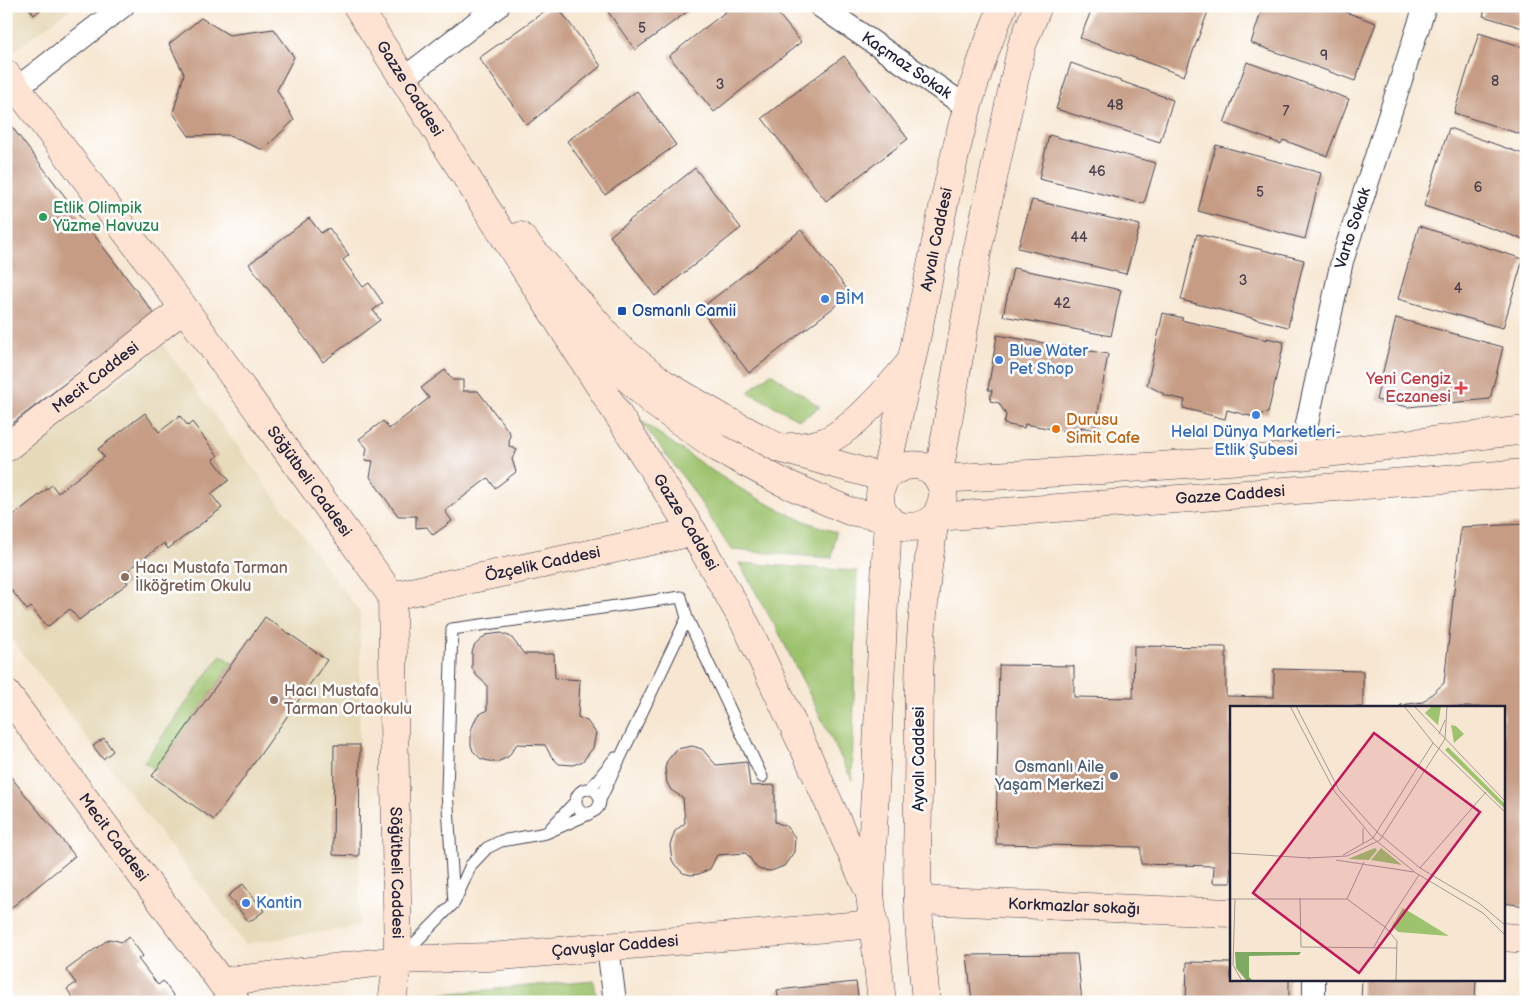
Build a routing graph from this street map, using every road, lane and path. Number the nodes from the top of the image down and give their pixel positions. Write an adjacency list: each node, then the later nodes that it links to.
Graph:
1 (123, 6): 9 (street)
2 (357, 6): 8 (main road, Gazze Caddesi)
3 (498, 6): 8 (street)
4 (820, 6): 10 (street, Kaçmaz Sokak)
5 (1003, 6): 10 (main road, Ayvalı Caddesi)
6 (1038, 6): 20 (main road, Ayvalı Caddesi)
7 (1425, 6): 17 (street, Varto Sokak)
8 (403, 78): 11 (main road, Gazze Caddesi)
9 (12, 81): 12 (main road, Söğütbeli Caddesi)
10 (967, 107): 13 (main road, Ayvalı Caddesi)
11 (463, 171): 16 (main road, Gazze Caddesi); 22 (main road, Gazze Caddesi); 23 (main road, Gazze Caddesi)
12 (184, 308): 15 (main road, Mecit Caddesi); 24 (main road, Söğütbeli Caddesi)
13 (911, 362): 16 (main road); 19 (main road, Ayvalı Caddesi)
14 (1526, 430): 17 (main road, Gazze Caddesi)
15 (6, 448)
16 (779, 448): 19 (main road, Gazze Caddesi)
17 (1300, 456): 20 (main road, Gazze Caddesi)
18 (1526, 473): 21 (main road, Gazze Caddesi)
19 (885, 478): 20 (main road); 22 (main road, Ayvalı Caddesi)
20 (938, 479): 21 (main road, Ayvalı Caddesi)
21 (936, 517): 22 (main road); 35 (main road, Ayvalı Caddesi)
22 (888, 518): 34 (main road, Ayvalı Caddesi)
23 (693, 532): 24 (main road, Özçelik Caddesi); 34 (main road, Gazze Caddesi)
24 (392, 596): 42 (main road, Söğütbeli Caddesi)
25 (687, 618): 27 (lane); 28 (lane); 36 (lane)
26 (6, 693): 44 (main road, Mecit Caddesi)
27 (627, 744): 29 (lane); 30 (lane)
28 (762, 777)
29 (590, 789): 30 (lane); 31 (lane)
30 (600, 800): 32 (lane)
31 (576, 801): 32 (lane); 33 (lane)
32 (589, 814): 33 (lane)
33 (546, 833): 36 (lane)
34 (870, 894): 38 (main road, Ayvalı Caddesi)
35 (918, 900): 37 (main road, Korkmazlar sokağı); 48 (main road, Ayvalı Caddesi)
36 (454, 903): 42 (lane)
37 (1230, 913)
38 (874, 924): 41 (main road, Çavuşlar Caddesi); 47 (main road, Ayvalı Caddesi)
39 (1504, 937): 40 (main road)
40 (1526, 939)
41 (608, 947): 42 (main road, Çavuşlar Caddesi); 46 (street)
42 (398, 960): 44 (main road, Mecit Caddesi); 45 (main road)
43 (1314, 980): 49 (street)
44 (229, 992)
45 (392, 1002)
46 (615, 1002)
47 (882, 1002)
48 (926, 1002)
49 (1314, 1002)

